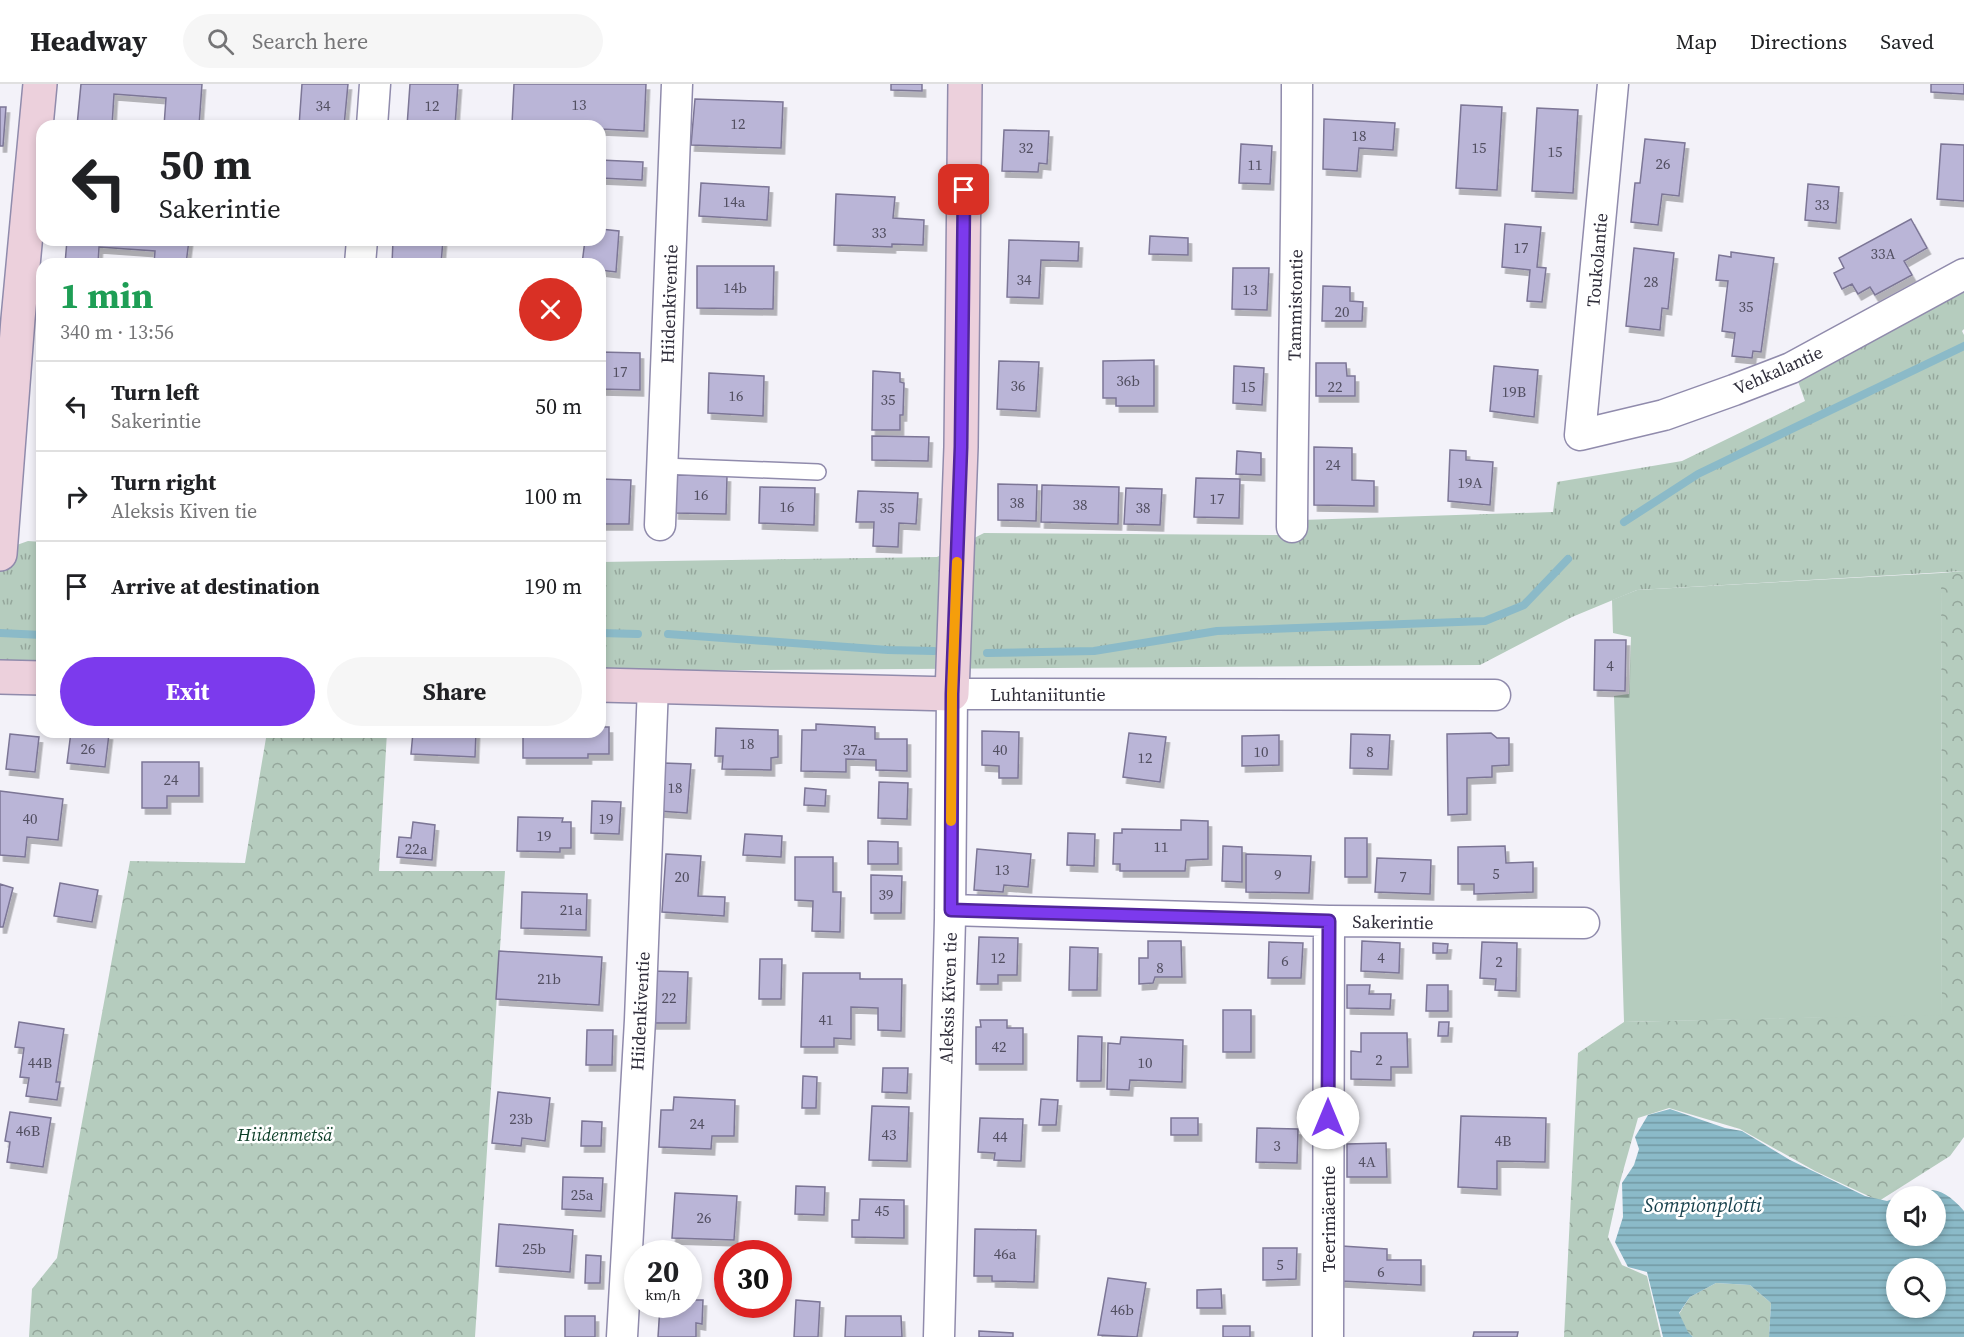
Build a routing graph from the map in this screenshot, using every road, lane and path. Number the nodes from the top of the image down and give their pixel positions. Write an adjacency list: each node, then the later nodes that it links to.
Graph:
1 (40, 84): 7 (street)
2 (375, 84): 8 (street)
3 (677, 84): 12 (street, Hiidenkiventie)
4 (965, 84): 21 (street, Aleksis Kiven tie)
5 (1297, 84): 15 (street, Tammistontie)
6 (1613, 84): 11 (street, Toukolantie)
7 (37, 120)
8 (372, 120)
9 (36, 127): 16 (street)
10 (1964, 274): 11 (street, Vehkalantie)
11 (1580, 435)
12 (663, 466): 13 (lane); 14 (street, Hiidenkiventie)
13 (818, 472)
14 (660, 525)
15 (1292, 527)
16 (0, 554)
17 (0, 677): 18 (street)
18 (36, 678)
19 (606, 685): 20 (street, Luhtaniituntie)
20 (653, 686): 21 (street, Luhtaniituntie); 26 (street, Hiidenkiventie)
21 (952, 694): 22 (street, Luhtaniituntie); 23 (street, Aleksis Kiven tie)
22 (1495, 695)
23 (951, 910): 24 (street, Sakerintie); 27 (street, Aleksis Kiven tie)
24 (1329, 921): 25 (street, Sakerintie); 28 (street, Teerimäentie)
25 (1584, 923)
26 (622, 1337)
27 (939, 1337)
28 (1328, 1337)

